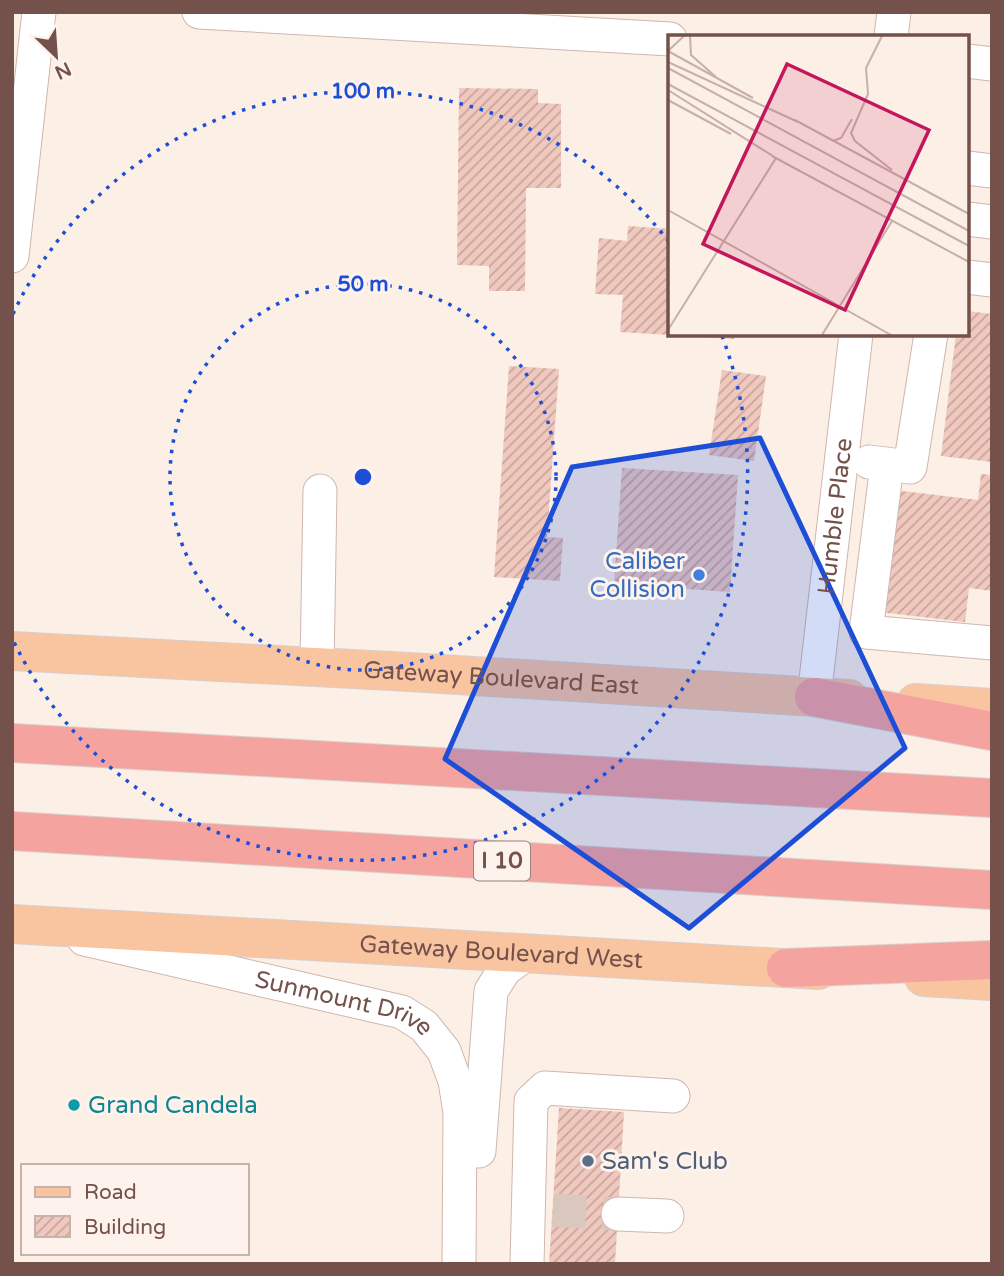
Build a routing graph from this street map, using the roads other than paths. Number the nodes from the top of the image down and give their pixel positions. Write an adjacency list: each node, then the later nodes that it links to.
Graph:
1 (39, 12): 12 (street)
2 (199, 12): 5 (street)
3 (894, 12): 4 (street)
4 (891, 35)
5 (668, 39)
6 (969, 61): 7 (street)
7 (992, 64)
8 (969, 168): 9 (street)
9 (992, 171)
10 (969, 219): 11 (street)
11 (992, 222)
12 (12, 256)
13 (969, 277): 14 (street)
14 (992, 280)
15 (856, 336): 17 (street, Humble Place)
16 (931, 336): 18 (street)
17 (842, 459): 18 (street); 23 (street, Humble Place)
18 (887, 465): 20 (street)
19 (320, 491): 22 (street)
20 (992, 643)
21 (12, 651): 22 (main road, Gateway Boulevard East)
22 (317, 667): 23 (main road, Gateway Boulevard East)
23 (814, 697): 24 (main road, Gateway Boulevard East); 25 (highway)
24 (992, 708)
25 (992, 731)
26 (12, 743): 27 (highway)
27 (992, 798)
28 (12, 831): 29 (highway, I 10)
29 (992, 890)
30 (17, 924): 31 (main road, Gateway Boulevard West); 38 (street, Sunmount Drive)
31 (528, 953): 33 (main road, Gateway Boulevard West); 38 (street, Sunmount Drive)
32 (992, 960): 33 (highway)
33 (786, 968): 34 (main road, Gateway Boulevard West)
34 (992, 981)
35 (673, 1096): 39 (street)
36 (618, 1214): 37 (street)
37 (667, 1216)
38 (459, 1264)
39 (527, 1264)

